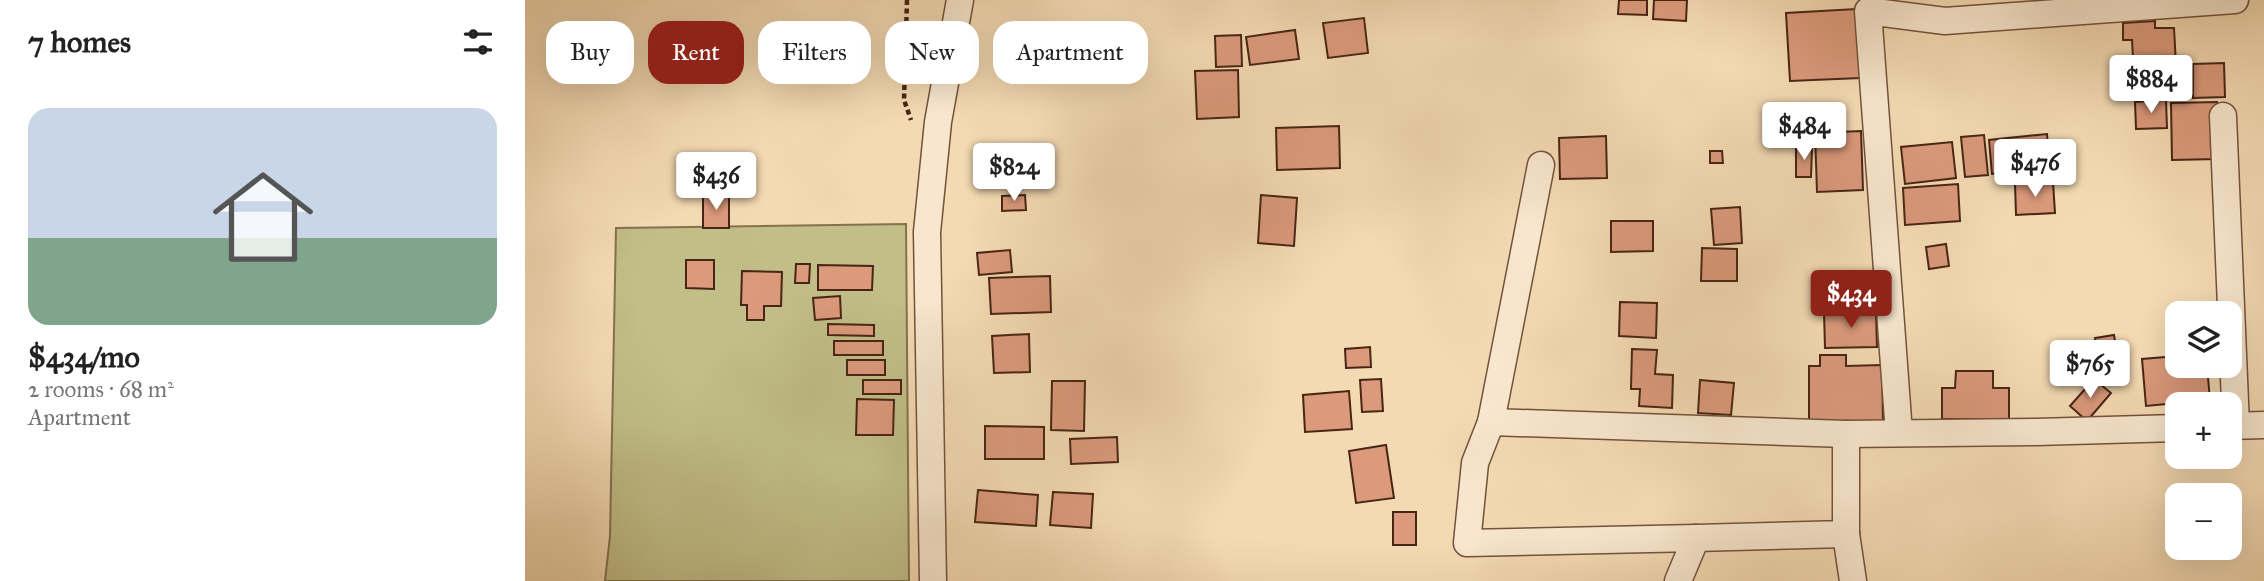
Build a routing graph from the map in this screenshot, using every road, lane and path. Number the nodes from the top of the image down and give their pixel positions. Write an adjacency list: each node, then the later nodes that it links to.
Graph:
1 (907, 0): 5 (path)
2 (960, 0): 16 (street)
3 (2235, 0): 12 (street)
4 (2223, 116): 7 (street)
5 (913, 125)
6 (1541, 165): 8 (street)
7 (2232, 392)
8 (1491, 422): 13 (street); 15 (street)
9 (2264, 425): 10 (street)
10 (2242, 426)
11 (2165, 428): 12 (street)
12 (1899, 433): 13 (street)
13 (1846, 434): 14 (street)
14 (1846, 534): 15 (street); 18 (street)
15 (1696, 538): 17 (street)
16 (933, 581)
17 (1678, 581)
18 (1853, 581)

